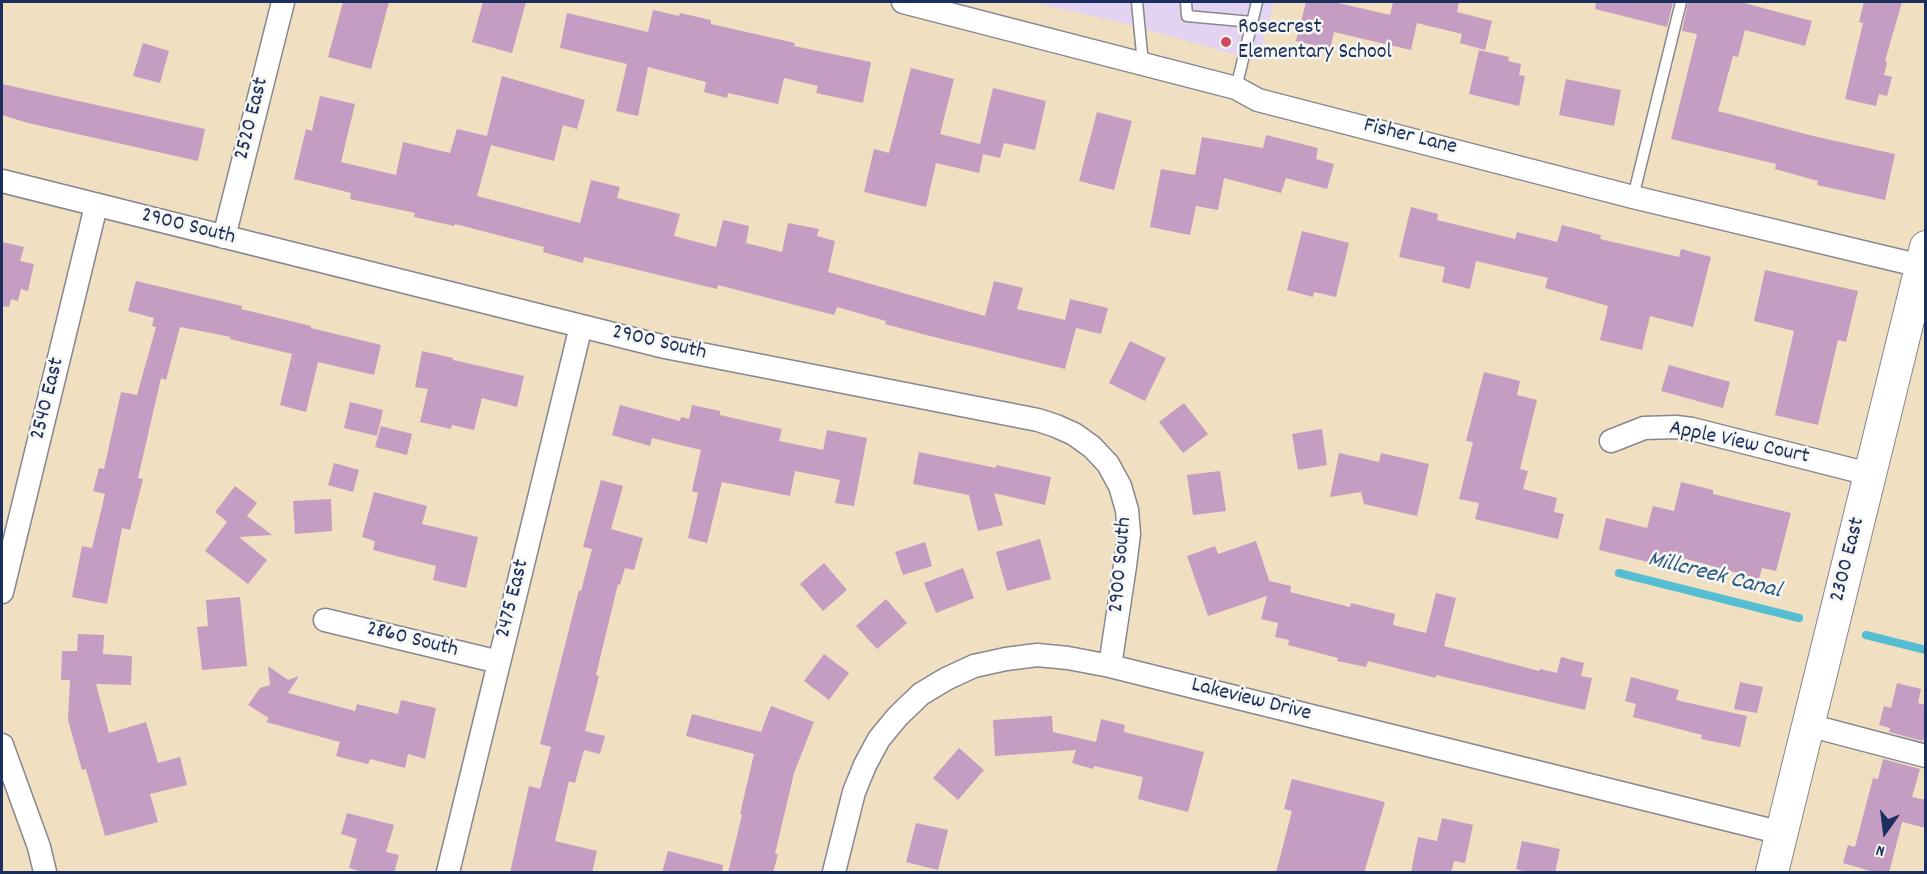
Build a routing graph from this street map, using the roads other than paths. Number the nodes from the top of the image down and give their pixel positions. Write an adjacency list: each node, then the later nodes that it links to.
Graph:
1 (283, 2): 13 (street, 2520 East)
2 (903, 2): 8 (street, Fisher Lane)
3 (1137, 2): 8 (lane)
4 (1186, 2): 7 (lane)
5 (1257, 2): 7 (lane)
6 (1681, 2): 11 (lane)
7 (1252, 22): 9 (lane)
8 (1143, 64): 9 (street, Fisher Lane)
9 (1236, 88): 11 (street, Fisher Lane)
10 (2, 182): 12 (street, 2900 South)
11 (1634, 196): 14 (street, Fisher Lane)
12 (96, 206): 13 (street, 2900 South); 19 (street, 2540 East)
13 (224, 237): 16 (street, 2900 South)
14 (1923, 256): 15 (main road, 2300 East)
15 (1916, 322): 18 (main road, 2300 East)
16 (581, 326): 21 (street, 2475 East); 22 (street, 2900 South)
17 (1611, 441): 18 (street, Apple View Court)
18 (1869, 474): 23 (main road, 2300 East)
19 (2, 592)
20 (325, 620): 21 (street, 2860 South)
21 (499, 662): 28 (street, 2475 East)
22 (1110, 666): 26 (street, Lakeview Drive); 29 (street, Lakeview Drive)
23 (1808, 725): 25 (street); 26 (main road, 2300 East)
24 (2, 745): 27 (street)
25 (1926, 756)
26 (1782, 832): 30 (main road, 2300 East)
27 (45, 873)
28 (448, 873)
29 (834, 873)
30 (1772, 873)

